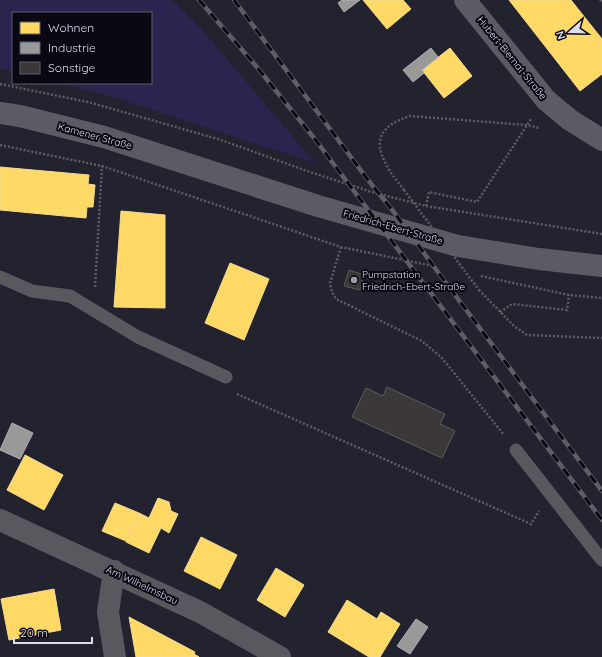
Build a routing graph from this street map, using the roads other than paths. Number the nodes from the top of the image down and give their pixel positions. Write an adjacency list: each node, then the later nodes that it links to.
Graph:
1 (465, 0): 3 (main road, Hubert-Biernat-Straße)
2 (0, 113): 4 (main road, Kamener Straße)
3 (602, 140)
4 (190, 163): 5 (main road, Friedrich-Ebert-Straße)
5 (602, 266)
6 (0, 277): 7 (lane)
7 (226, 376)
8 (516, 450): 10 (lane)
9 (0, 520): 11 (street, Am Wilhelmsbau)
10 (602, 560)
11 (114, 571): 12 (street); 13 (street, Am Wilhelmsbau)
12 (115, 657)
13 (280, 657)

